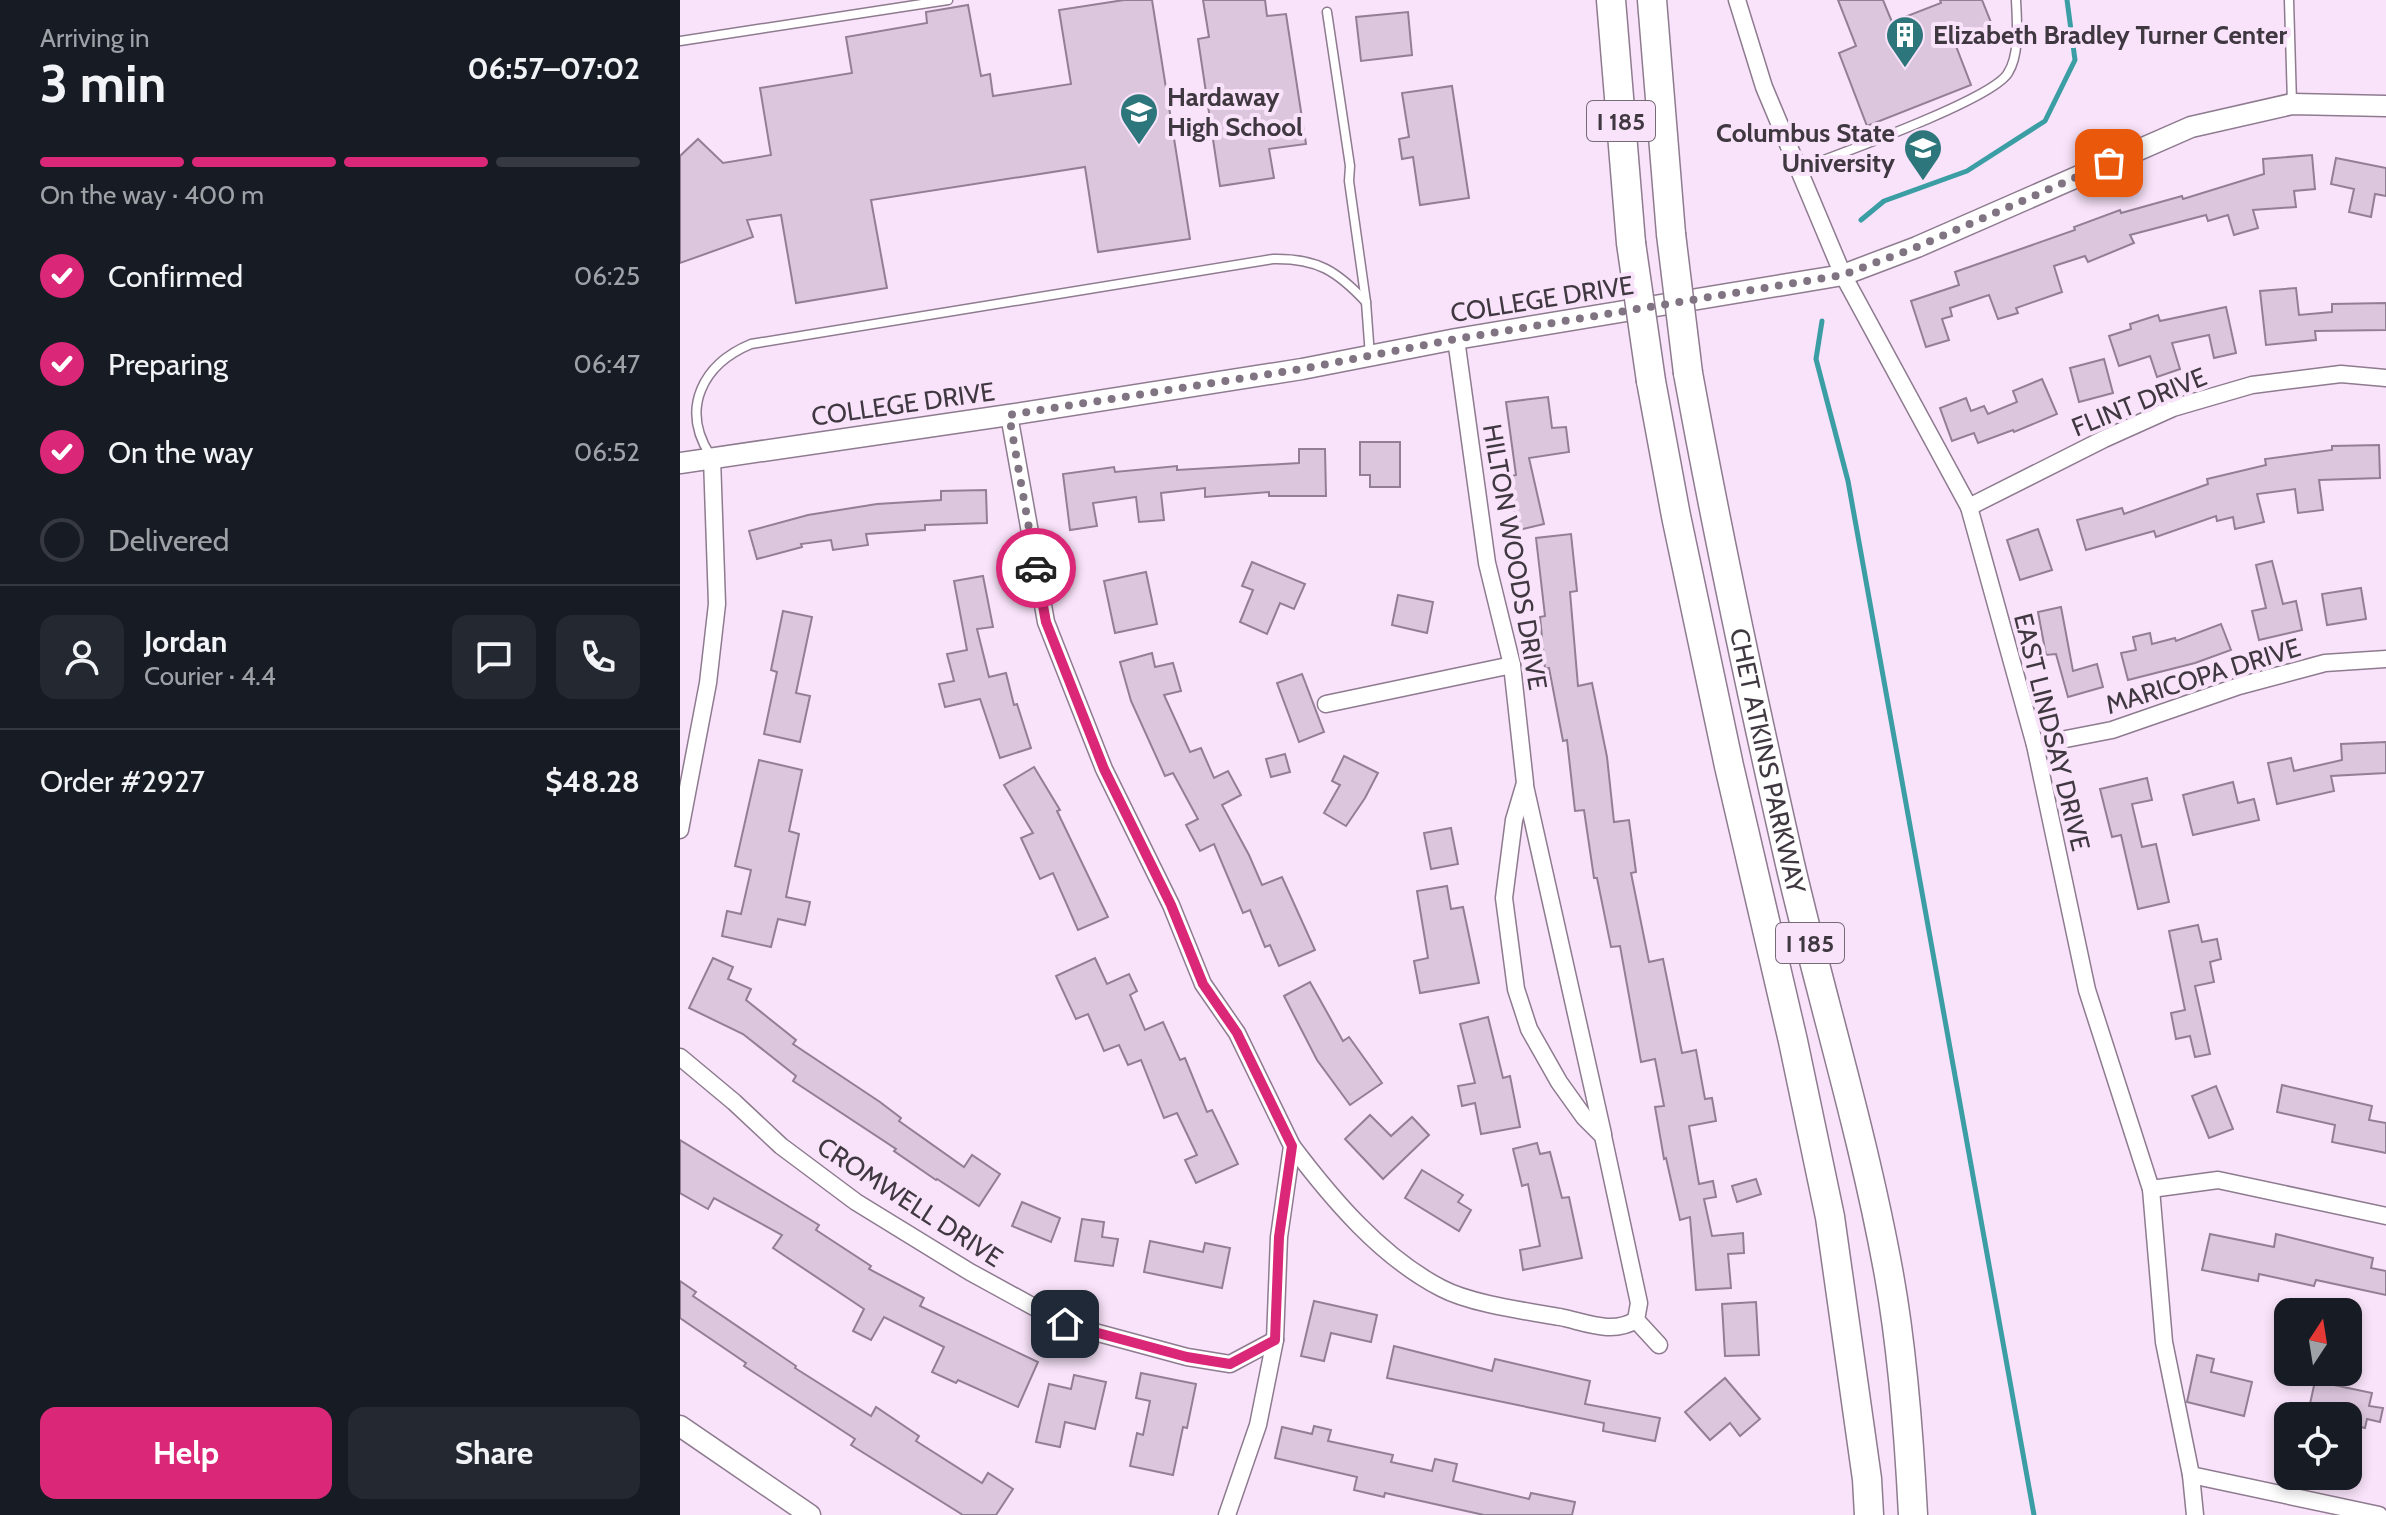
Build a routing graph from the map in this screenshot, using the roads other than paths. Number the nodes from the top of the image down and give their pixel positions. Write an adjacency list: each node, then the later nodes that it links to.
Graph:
1 (948, 0): 8 (lane)
2 (1611, 0): 39 (highway, CHET ATKINS PARKWAY / I 185, bridge)
3 (1652, 0): 40 (highway, CHET ATKINS PARKWAY / I 185, bridge)
4 (1737, 0): 11 (street, EAST LINDSAY DRIVE)
5 (2016, 0): 11 (lane)
6 (2289, 0): 9 (lane)
7 (1327, 12): 13 (lane)
8 (680, 41)
9 (2292, 104): 10 (street, COLLEGE DRIVE); 12 (street, COLLEGE DRIVE)
10 (2386, 106)
11 (1800, 169): 12 (street, EAST LINDSAY DRIVE)
12 (1843, 275): 14 (street, COLLEGE DRIVE); 20 (street, EAST LINDSAY DRIVE)
13 (1366, 302): 15 (lane); 18 (lane)
14 (1456, 339): 15 (street, COLLEGE DRIVE); 22 (street, HILTON WOODS DRIVE)
15 (1370, 356): 17 (street, COLLEGE DRIVE)
16 (2386, 378): 20 (street, FLINT DRIVE)
17 (1009, 415): 18 (street, COLLEGE DRIVE); 29 (street)
18 (712, 458): 19 (street, COLLEGE DRIVE); 26 (street)
19 (680, 463)
20 (1969, 507): 24 (street, EAST LINDSAY DRIVE)
21 (2386, 659): 24 (street, MARICOPA DRIVE)
22 (1512, 665): 23 (street); 25 (street, HILTON WOODS DRIVE)
23 (1326, 704)
24 (2035, 745): 30 (street, EAST LINDSAY DRIVE)
25 (1525, 783): 28 (street, HILTON WOODS DRIVE); 28 (street, HILTON WOODS DRIVE)
26 (680, 830)
27 (680, 1057): 33 (street, CROMWELL DRIVE)
28 (1603, 1136): 32 (street, HILTON WOODS DRIVE)
29 (1292, 1146): 32 (street); 33 (street)
30 (2151, 1189): 31 (street); 36 (street, EAST LINDSAY DRIVE)
31 (2386, 1216)
32 (1636, 1320): 34 (street)
33 (1275, 1340): 38 (street)
34 (1659, 1345)
35 (680, 1426): 37 (street)
36 (2191, 1475): 41 (street, EAST LINDSAY DRIVE); 42 (street)
37 (810, 1515)
38 (1227, 1515)
39 (1869, 1515)
40 (1913, 1515)
41 (2195, 1515)
42 (2379, 1515)

